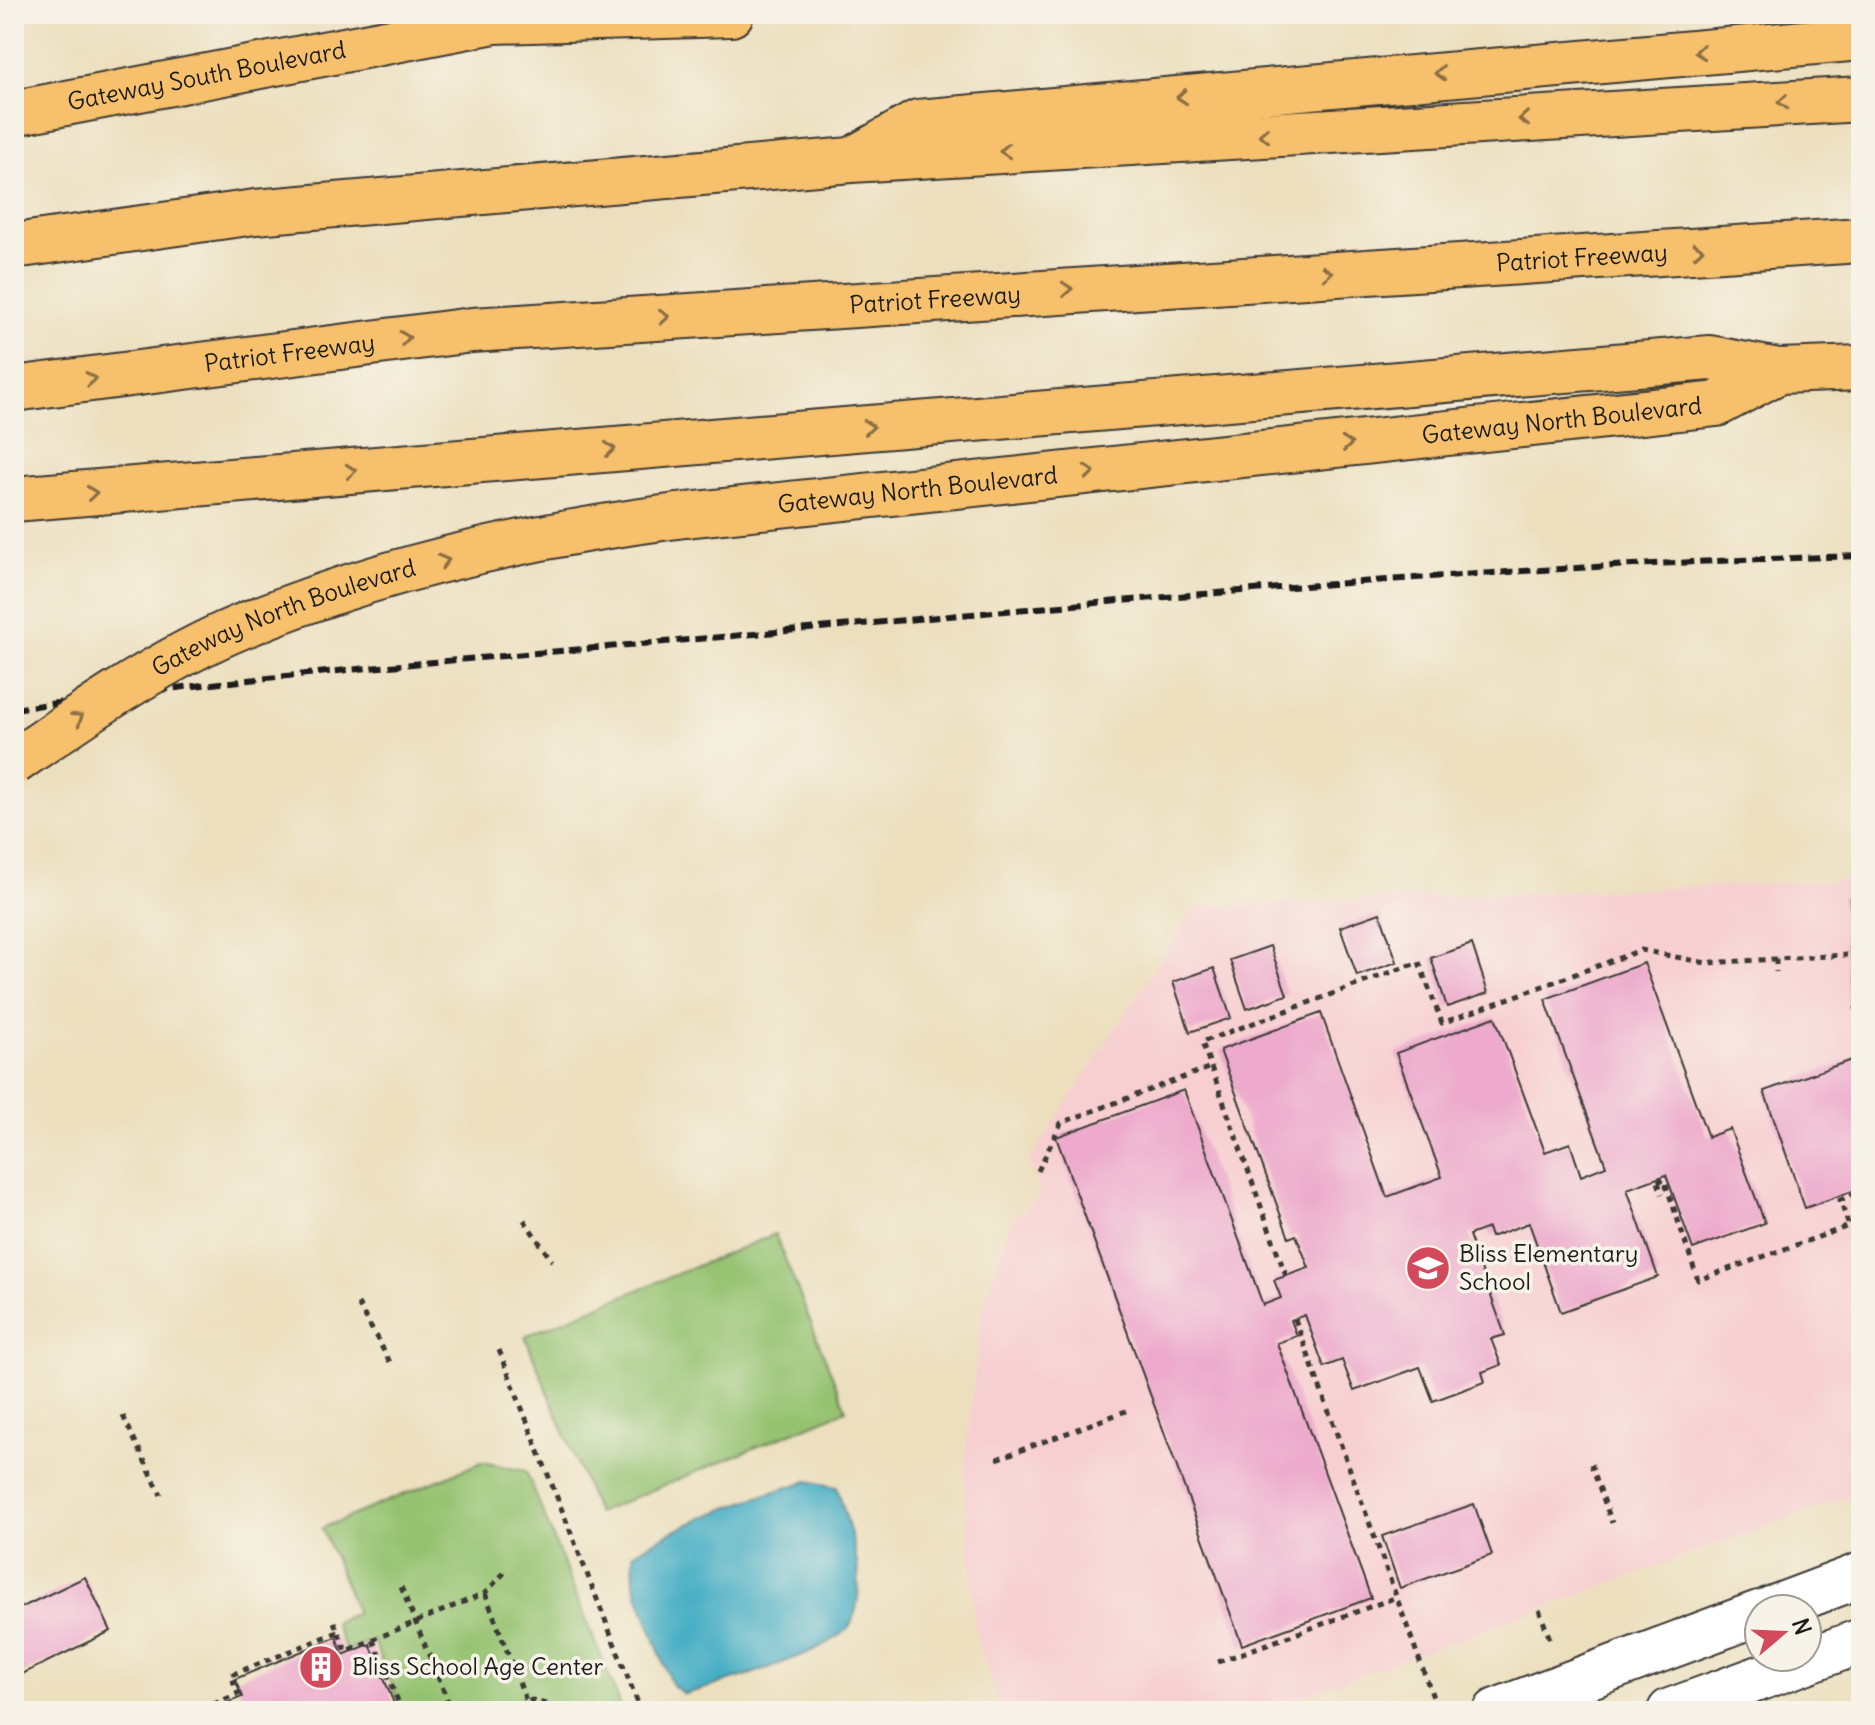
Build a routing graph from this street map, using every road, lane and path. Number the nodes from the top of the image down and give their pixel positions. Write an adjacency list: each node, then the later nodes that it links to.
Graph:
1 (731, 14): 2 (main road, Gateway South Boulevard)
2 (489, 17): 5 (main road, Gateway South Boulevard)
3 (1861, 38): 6 (main road, one-way to 6)
4 (1861, 99): 6 (main road, one-way to 6)
5 (14, 113)
6 (851, 160): 8 (main road)
7 (1861, 240): 11 (main road, Patriot Freeway, one-way to 7)
8 (14, 246)
9 (1861, 368): 10 (main road, Gateway North Boulevard)
10 (1779, 371): 12 (main road, one-way to 10); 13 (main road, Gateway North Boulevard, one-way to 10, bridge)
11 (14, 389)
12 (14, 499)
13 (14, 762)
14 (1847, 955): 15 (path)
15 (1776, 959): 16 (path); 19 (path)
16 (1776, 972)
17 (1856, 1007): 18 (path)
18 (1861, 1038)
19 (1211, 1067): 20 (path); 25 (path)
20 (1038, 1171)
21 (1861, 1192): 22 (path)
22 (1662, 1194)
23 (524, 1220): 24 (path)
24 (552, 1261)
25 (1286, 1276)
26 (358, 1304): 29 (path)
27 (1295, 1319): 41 (path)
28 (499, 1350): 57 (path)
29 (391, 1364)
30 (1126, 1411): 32 (path)
31 (123, 1416): 34 (path)
32 (997, 1459)
33 (1591, 1464): 35 (path)
34 (161, 1495)
35 (1612, 1523)
36 (507, 1570): 39 (path)
37 (1861, 1575): 40 (street)
38 (401, 1587): 45 (path)
39 (485, 1593): 45 (path); 51 (path)
40 (1813, 1593)
41 (1397, 1597): 50 (path); 58 (path)
42 (1539, 1610): 47 (path)
43 (1743, 1619): 59 (street)
44 (334, 1622): 46 (path)
45 (416, 1622): 48 (path); 54 (path)
46 (338, 1632): 48 (path); 52 (path)
47 (1550, 1639)
48 (373, 1640): 53 (path)
49 (1861, 1641): 60 (street)
50 (1218, 1662)
51 (527, 1703): 55 (path); 56 (path)
52 (207, 1711)
53 (402, 1711)
54 (452, 1711)
55 (507, 1711)
56 (569, 1711)
57 (641, 1711)
58 (1438, 1711)
59 (1496, 1711)
60 (1670, 1711)

